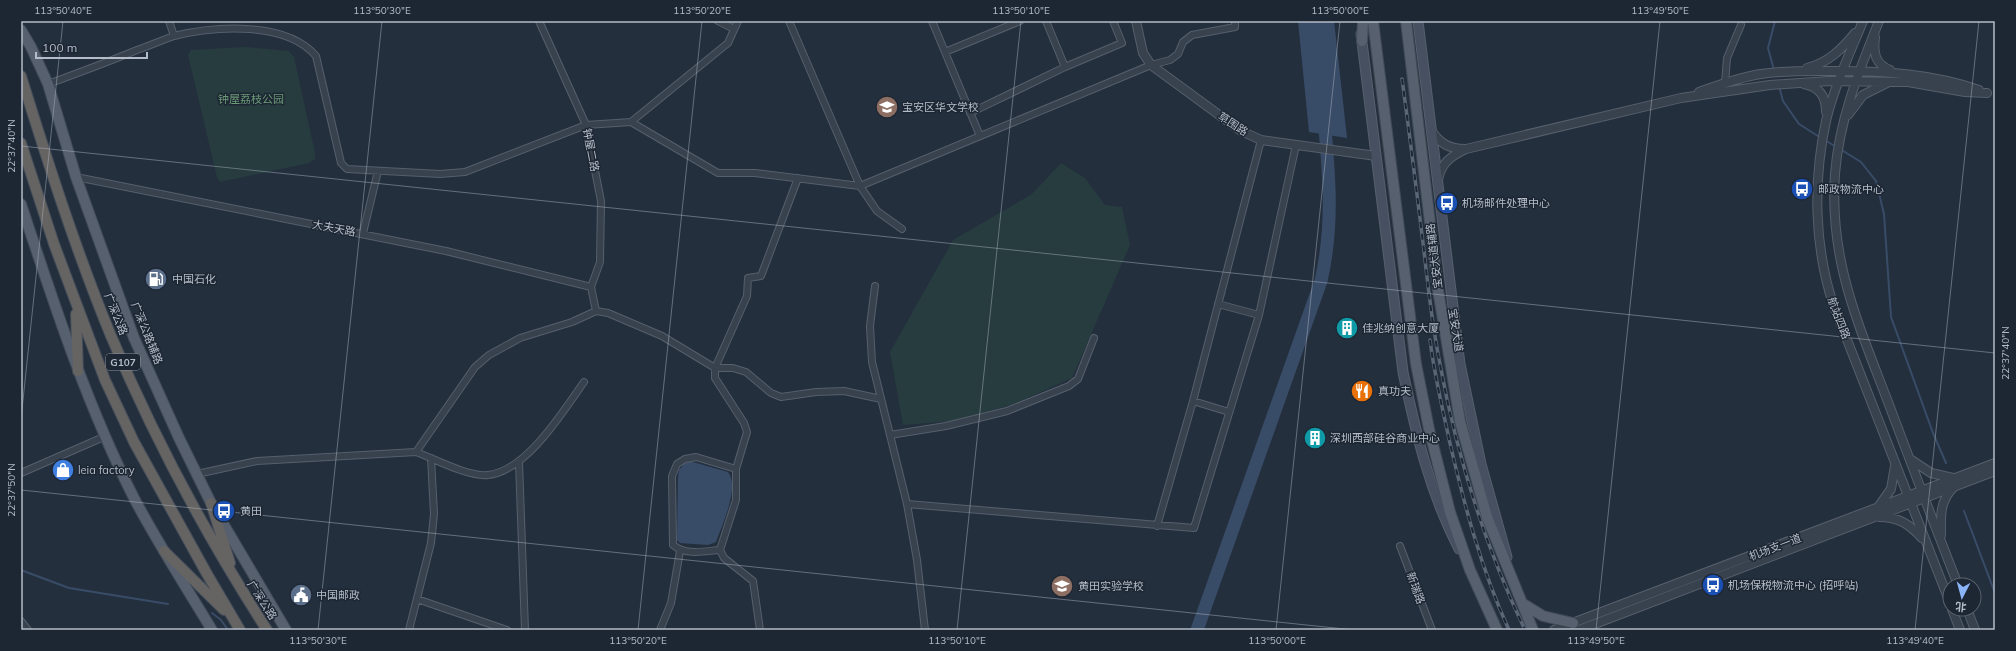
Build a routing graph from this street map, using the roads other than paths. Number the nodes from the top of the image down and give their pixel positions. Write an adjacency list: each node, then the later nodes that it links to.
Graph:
1 (168, 21): 21 (street)
2 (539, 21): 40 (street, 钟屋二路)
3 (718, 21): 19 (street)
4 (738, 21): 19 (street)
5 (789, 21): 53 (street)
6 (932, 21): 23 (street)
7 (1020, 21): 23 (street)
8 (1046, 21): 25 (street)
9 (1113, 21): 25 (street)
10 (1136, 21): 24 (street, 草围路)
11 (1235, 21): 24 (street)
12 (1361, 21): 22 (main road)
13 (1373, 21): 97 (main road)
14 (1406, 21): 102 (main road, 宝安大道)
15 (1418, 21): 42 (main road, 宝安大道辅路)
16 (1879, 22): 28 (street, 航站四路); 30 (street)
17 (1862, 23): 26 (street); 27 (street, 航站四路)
18 (1741, 25): 34 (street)
19 (734, 29): 39 (street)
20 (21, 30): 35 (main road, 广深公路辅路)
21 (174, 36): 35 (street); 49 (street)
22 (1362, 41): 48 (main road)
23 (945, 52): 37 (street)
24 (1151, 65): 43 (street); 44 (street, 草围路)
25 (1065, 67): 37 (street)
26 (1795, 71): 27 (street); 34 (street)
27 (1843, 71): 28 (street); 31 (street, 航站四路)
28 (1859, 72): 30 (street); 32 (street, 航站四路)
29 (21, 76): 99 (highway, 广深公路 / G107)
30 (1895, 77): 30 (street); 32 (street); 41 (street)
31 (1839, 81): 32 (street); 33 (street); 38 (street, 航站四路)
32 (1855, 81): 41 (street, 航站四路)
33 (1792, 82): 36 (street); 38 (street)
34 (1725, 83): 36 (street)
35 (48, 84): 50 (main road, 广深公路辅路)
36 (1681, 98): 47 (street)
37 (970, 113): 43 (street)
38 (1826, 120): 77 (street, 航站四路)
39 (631, 122): 40 (street); 51 (street)
40 (586, 125): 49 (street); 58 (street, 钟屋二路)
41 (1843, 126): 74 (street, 航站四路)
42 (1431, 130): 47 (street); 52 (main road, 宝安大道辅路)
43 (980, 136): 53 (street)
44 (1261, 140): 46 (street, 草围路); 59 (street)
45 (21, 143): 60 (highway, G107)
46 (1296, 145): 48 (street, 草围路); 62 (street)
47 (1466, 149): 52 (street)
48 (1376, 156): 97 (main road)
49 (378, 171): 56 (street)
50 (76, 177): 56 (street, 大夫天路); 81 (main road, 广深公路辅路)
51 (798, 178): 53 (street); 64 (street)
52 (1437, 183): 102 (main road, 宝安大道辅路)
53 (860, 186): 55 (street)
54 (21, 204): 65 (main road)
55 (902, 229)
56 (363, 233): 58 (street, 大夫天路)
57 (876, 286): 67 (street)
58 (591, 287): 61 (street)
59 (1218, 304): 62 (street); 68 (street)
60 (76, 306): 65 (highway); 105 (highway, G107)
61 (596, 311): 64 (street); 72 (street)
62 (1259, 315): 69 (street)
63 (1094, 338): 70 (street)
64 (715, 368): 67 (street); 78 (street)
65 (78, 371): 71 (main road)
66 (584, 382): 75 (street)
67 (881, 400): 70 (street)
68 (1193, 401): 69 (street); 90 (street)
69 (1229, 412): 90 (street)
70 (890, 435): 87 (street)
71 (106, 436): 80 (street); 95 (main road)
72 (416, 452): 73 (street); 81 (street)
73 (431, 458): 75 (street); 101 (street)
74 (1909, 458): 82 (street); 84 (street, 航站四路)
75 (519, 462): 115 (street)
76 (1995, 462): 82 (street, 机场支一道)
77 (1895, 463): 85 (street, 航站四路); 88 (street)
78 (736, 469): 94 (street); 96 (street)
79 (1995, 471): 83 (street, 机场支一道)
80 (21, 473)
81 (197, 474): 86 (main road, 广深公路辅路)
82 (1956, 478): 84 (street, 机场支一道)
83 (1954, 487): 84 (street, 机场支一道); 91 (street)
84 (1923, 495): 85 (street, 机场支一道); 91 (street, 航站四路)
85 (1909, 500): 88 (street, 机场支一道); 89 (street, 机场支一道); 92 (street, 航站四路)
86 (211, 503): 99 (highway); 112 (main road, 广深公路辅路)
87 (907, 504): 90 (street); 118 (street)
88 (1876, 508): 107 (street, 机场支一道)
89 (1875, 517): 92 (street); 107 (street, 机场支一道)
90 (1156, 526)
91 (1940, 540): 98 (street, 航站四路)
92 (1926, 542): 100 (street, 航站四路)
93 (1400, 546): 119 (street, 新瑞路)
94 (720, 550): 96 (street); 117 (street)
95 (164, 551): 105 (highway); 109 (main road)
96 (680, 551): 116 (street)
97 (1470, 570): 120 (main road)
98 (1955, 577)
99 (235, 580): 111 (highway, 广深公路 / G107)
100 (1942, 583)
101 (417, 598): 113 (street); 114 (street)
102 (1521, 601): 107 (main road); 121 (main road, 宝安大道)
103 (1955, 617): 123 (street)
104 (1970, 617): 124 (street)
105 (234, 620): 110 (highway, G107)
106 (21, 621): 108 (street)
107 (1576, 626): 122 (street, 机场支一道)
108 (28, 630)
109 (212, 630)
110 (240, 630)
111 (267, 630)
112 (286, 630)
113 (409, 630)
114 (507, 630)
115 (525, 630)
116 (660, 630)
117 (760, 630)
118 (925, 630)
119 (1432, 630)
120 (1496, 630)
121 (1533, 630)
122 (1554, 630)
123 (1960, 630)
124 (1976, 630)

